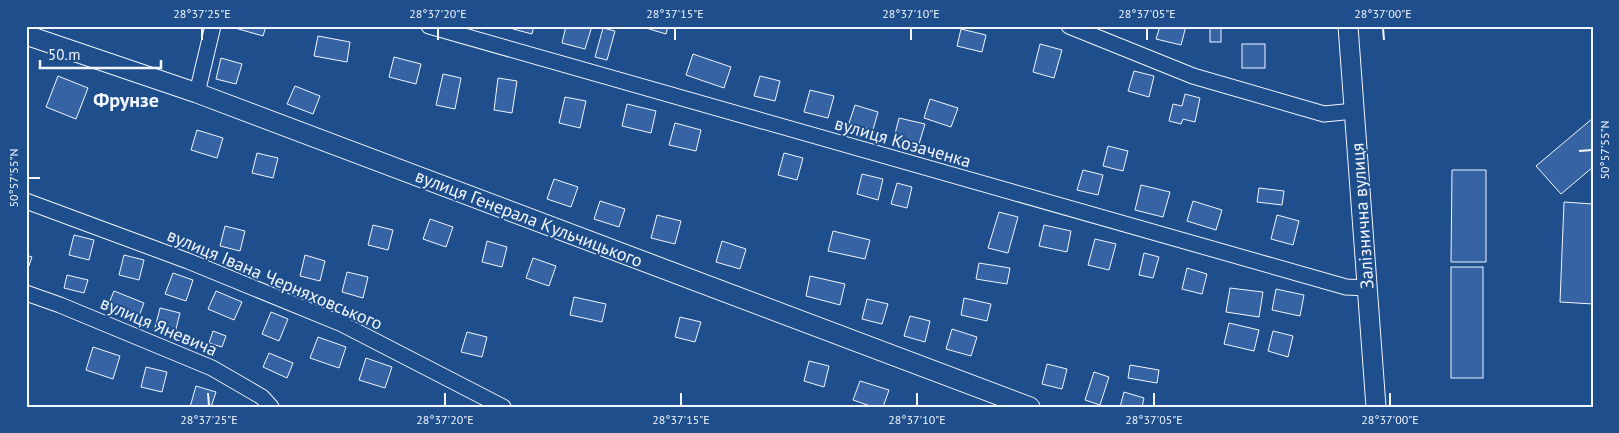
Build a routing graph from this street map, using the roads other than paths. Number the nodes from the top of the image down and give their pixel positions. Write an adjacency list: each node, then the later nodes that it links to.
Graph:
1 (213, 26): 6 (street)
2 (429, 26): 9 (street, вулиця Козаченка)
3 (1069, 26): 7 (street)
4 (1348, 26): 7 (street, Залізнична вулиця)
5 (26, 35): 6 (street, вулиця Генерала Кульчицького)
6 (197, 93): 13 (street, вулиця Генерала Кульчицького)
7 (1354, 111): 9 (street, Залізнична вулиця)
8 (26, 201): 12 (street, вулиця Івана Черняховського)
9 (1367, 288): 14 (street, Залізнична вулиця)
10 (26, 293): 11 (street, вулиця Яневича)
11 (271, 407)
12 (503, 407)
13 (1030, 407)
14 (1376, 407)

